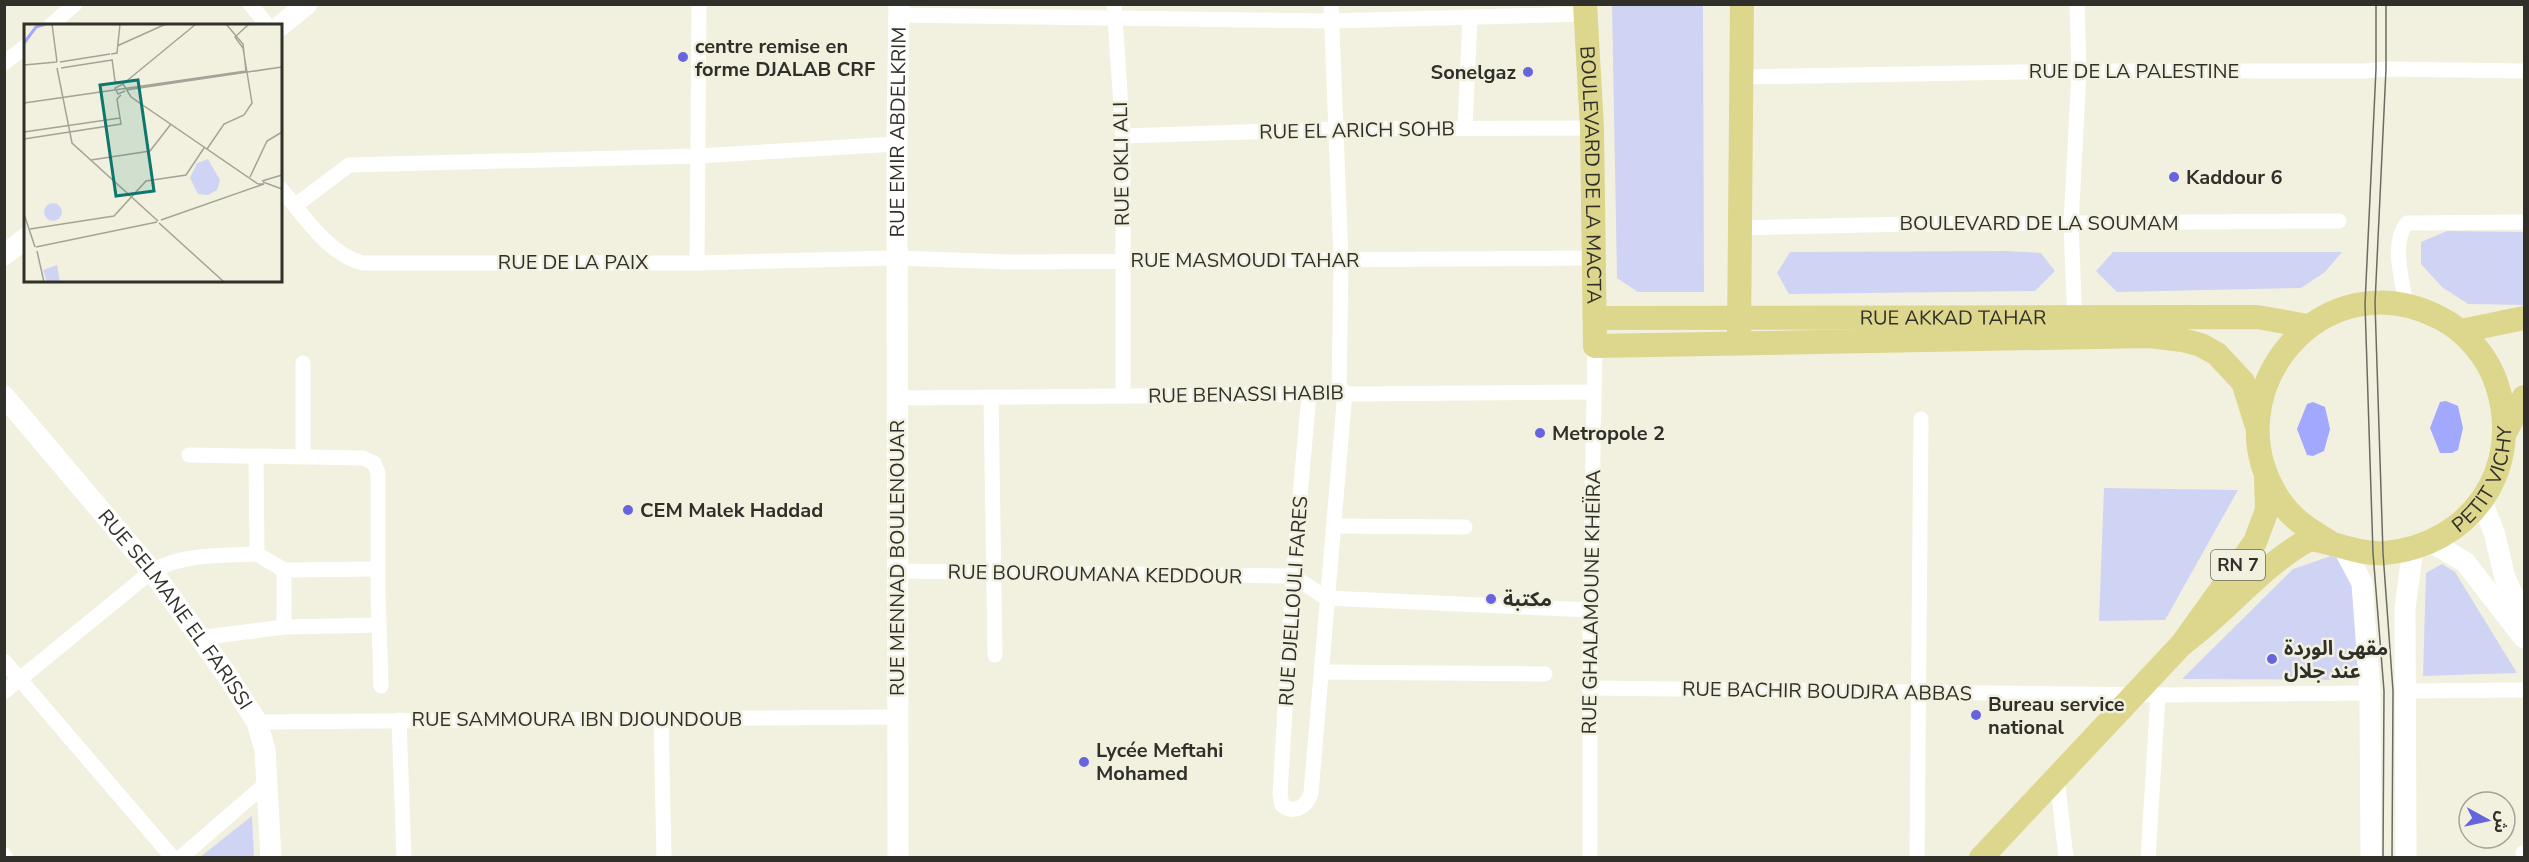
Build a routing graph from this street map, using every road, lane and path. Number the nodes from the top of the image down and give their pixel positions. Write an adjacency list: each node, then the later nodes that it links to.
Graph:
1 (75, 4): 13 (street)
2 (250, 4): 14 (street)
3 (307, 4): 15 (street)
4 (699, 4): 26 (street)
5 (1331, 4): 12 (street)
6 (1742, 4): 20 (main road)
7 (2077, 4): 18 (street)
8 (1585, 9): 11 (street); 22 (main road, BOULEVARD DE LA MACTA)
9 (899, 10): 10 (street); 25 (street, RUE EMIR ABDELKRIM)
10 (1114, 11): 12 (street); 24 (street, RUE OKLI ALI)
11 (1470, 17): 12 (street); 21 (street)
12 (1331, 21): 23 (street)
13 (52, 24)
14 (266, 24)
15 (282, 25)
16 (24, 48): 17 (street)
17 (4, 63)
18 (2079, 71): 19 (street, RUE DE LA PALESTINE); 20 (street, RUE DE LA PALESTINE); 31 (street)
19 (2524, 71)
20 (1743, 77): 32 (main road)
21 (1466, 128): 22 (street, RUE EL ARICH SOHB); 23 (street, RUE EL ARICH SOHB)
22 (1592, 128): 36 (main road, BOULEVARD DE LA MACTA)
23 (1337, 129): 24 (street, RUE EL ARICH SOHB); 37 (street)
24 (1123, 136): 38 (street, RUE OKLI ALI)
25 (897, 144): 26 (street); 35 (street, RUE EMIR ABDELKRIM)
26 (697, 156): 28 (street); 39 (street)
27 (282, 190): 28 (street, RUE DE LA PAIX)
28 (296, 205): 39 (street, RUE DE LA PAIX)
29 (2338, 221): 31 (street, BOULEVARD DE LA SOUMAM)
30 (2524, 222): 40 (street)
31 (2071, 224): 32 (street, BOULEVARD DE LA SOUMAM); 44 (street)
32 (1740, 228): 42 (main road)
33 (24, 240): 34 (street)
34 (4, 255)
35 (896, 258): 38 (street, RUE MASMOUDI TAHAR); 39 (street, RUE DE LA PAIX); 57 (street, RUE MENNAD BOULENOUAR)
36 (1594, 258): 37 (street, RUE MASMOUDI TAHAR); 41 (main road, BOULEVARD DE LA MACTA)
37 (1341, 259): 38 (street, RUE MASMOUDI TAHAR); 50 (street)
38 (1123, 261): 54 (street, RUE OKLI ALI)
39 (697, 262)
40 (2406, 306): 45 (main road, PETIT VICHY); 46 (main road, PETIT VICHY)
41 (1596, 318): 42 (main road, RUE AKKAD TAHAR); 48 (main road, BOULEVARD DE LA MACTA)
42 (1740, 318): 44 (main road, RUE AKKAD TAHAR); 47 (main road)
43 (2524, 318): 46 (main road)
44 (2075, 326): 45 (main road, RUE AKKAD TAHAR); 47 (main road, RUE AKKAD TAHAR); 59 (main road, RUE AKKAD TAHAR)
45 (2308, 326): 59 (main road, PETIT VICHY)
46 (2461, 331): 60 (main road, PETIT VICHY)
47 (1739, 343): 48 (main road, RUE AKKAD TAHAR)
48 (1595, 346): 51 (street, RUE GHALAMOUNE KHEÏRA)
49 (303, 363): 63 (street)
50 (1342, 392): 51 (street, RUE BENASSI HABIB); 52 (street, RUE BENASSI HABIB); 66 (street)
51 (1594, 392): 78 (street, RUE GHALAMOUNE KHEÏRA)
52 (1309, 394): 54 (street, RUE BENASSI HABIB); 76 (street, RUE DJELLOULI FARES)
53 (4, 396): 73 (street, RUE SELMANE EL FARISSI)
54 (1124, 396): 55 (street, RUE BENASSI HABIB)
55 (991, 397): 57 (street, RUE BENASSI HABIB); 75 (street)
56 (2524, 397): 60 (main road)
57 (898, 398): 74 (street, RUE MENNAD BOULENOUAR)
58 (1921, 419): 95 (street)
59 (2256, 423): 64 (main road, PETIT VICHY)
60 (2506, 431): 65 (main road, PETIT VICHY)
61 (189, 455): 62 (street)
62 (256, 456): 63 (street); 70 (street)
63 (303, 456): 71 (street)
64 (2266, 476): 68 (main road, PETIT VICHY); 84 (main road, RN 7)
65 (2482, 502): 69 (main road, PETIT VICHY); 79 (street)
66 (1334, 526): 67 (street); 77 (street)
67 (1465, 527)
68 (2336, 544): 69 (main road, PETIT VICHY); 84 (main road, RN 7); 96 (street)
69 (2422, 546): 83 (street); 93 (street)
70 (257, 554): 72 (street); 73 (street)
71 (378, 569): 72 (street); 80 (street)
72 (284, 570): 81 (street)
73 (152, 571): 82 (street, RUE SELMANE EL FARISSI); 89 (street)
74 (896, 572): 75 (street, RUE BOUROUMANA KEDDOUR); 98 (street, RUE MENNAD BOULENOUAR)
75 (994, 572): 76 (street, RUE BOUROUMANA KEDDOUR); 85 (street)
76 (1293, 576): 77 (street); 87 (street, RUE DJELLOULI FARES)
77 (1326, 598): 78 (street); 87 (street)
78 (1590, 610): 91 (street, RUE GHALAMOUNE KHEÏRA)
79 (2524, 619)
80 (379, 625): 81 (street); 90 (street)
81 (284, 627): 82 (street)
82 (198, 638): 101 (street, RUE SELMANE EL FARISSI)
83 (2524, 638)
84 (2182, 644): 97 (main road, RN 7)
85 (995, 655)
86 (4, 661): 89 (street)
87 (1322, 672): 88 (street)
88 (1545, 674)
89 (20, 679): 94 (street); 104 (street)
90 (381, 686)
91 (1590, 688): 95 (street, RUE BACHIR BOUDJRA ABBAS); 110 (street, RUE GHALAMOUNE KHEÏRA)
92 (2524, 690): 93 (street)
93 (2406, 691): 116 (street)
94 (4, 692)
95 (1918, 693): 97 (street, RUE BACHIR BOUDJRA ABBAS); 111 (street)
96 (2370, 693): 97 (street, RUE BACHIR BOUDJRA ABBAS); 115 (street)
97 (2147, 694): 102 (main road, RN 7); 114 (street)
98 (897, 717): 99 (street, RUE SAMMOURA IBN DJOUNDOUB); 109 (street, RUE MENNAD BOULENOUAR)
99 (661, 718): 100 (street, RUE SAMMOURA IBN DJOUNDOUB); 108 (street)
100 (399, 720): 101 (street, RUE SAMMOURA IBN DJOUNDOUB); 107 (street)
101 (257, 722): 103 (street, RUE SELMANE EL FARISSI)
102 (2057, 778): 112 (main road, RN 7); 113 (street)
103 (268, 782): 105 (street); 106 (street, RUE SELMANE EL FARISSI)
104 (173, 858)
105 (180, 858)
106 (271, 858)
107 (404, 858)
108 (663, 858)
109 (898, 858)
110 (1590, 858)
111 (1917, 858)
112 (1980, 858)
113 (2066, 858)
114 (2148, 858)
115 (2371, 858)
116 (2406, 858)

